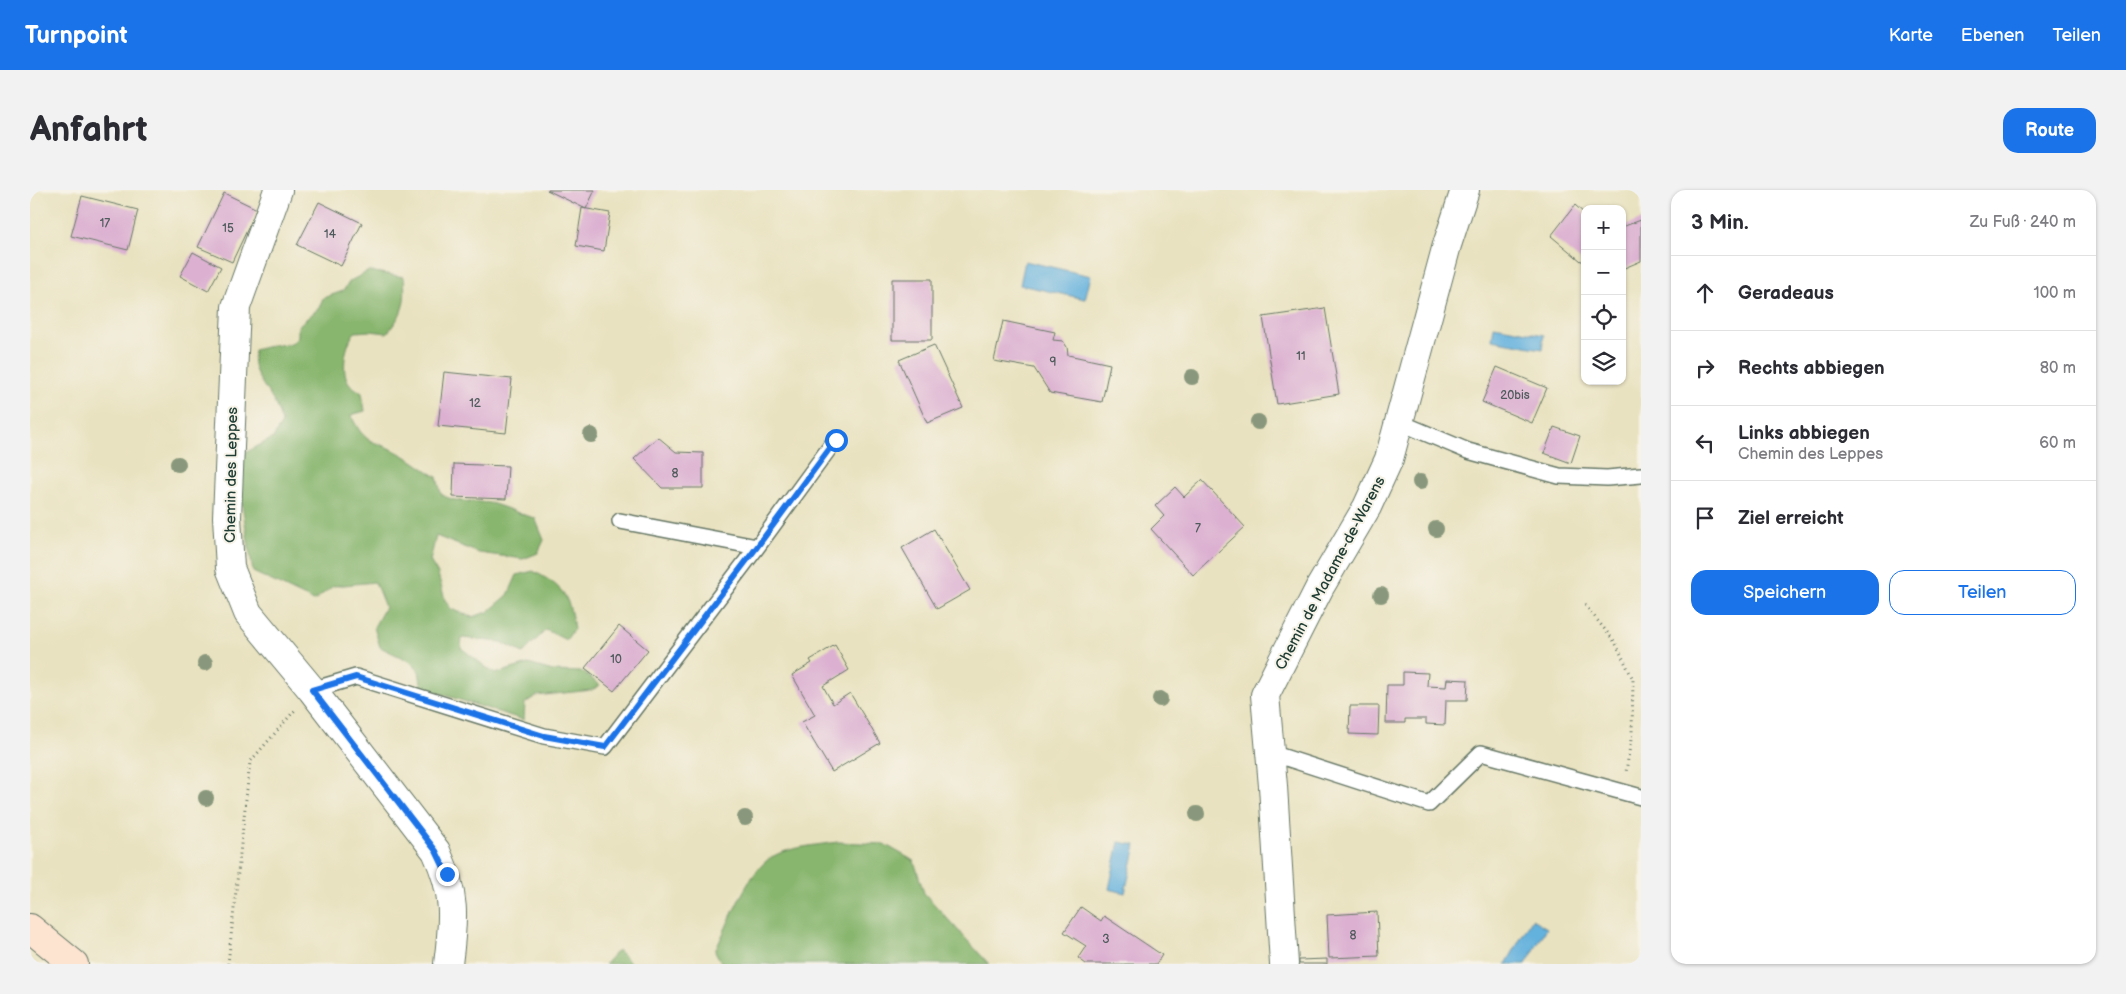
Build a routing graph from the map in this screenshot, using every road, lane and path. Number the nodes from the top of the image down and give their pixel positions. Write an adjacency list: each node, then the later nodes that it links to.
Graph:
1 (278, 190): 9 (street, Chemin des Leppes)
2 (1464, 190): 3 (street, Chemin de Madame-de-Warens)
3 (1400, 422): 5 (lane); 10 (street, Chemin de Madame-de-Warens)
4 (836, 440): 7 (lane)
5 (1641, 475)
6 (620, 521): 7 (lane)
7 (757, 547): 9 (lane)
8 (1585, 605): 11 (path)
9 (312, 690): 15 (path); 16 (street, Chemin des Leppes)
10 (1270, 754): 11 (lane); 17 (street, Chemin de Madame-de-Warens)
11 (1622, 792): 12 (lane)
12 (1641, 797)
13 (30, 928): 14 (main road)
14 (74, 963)
15 (228, 964)
16 (448, 964)
17 (1284, 964)

